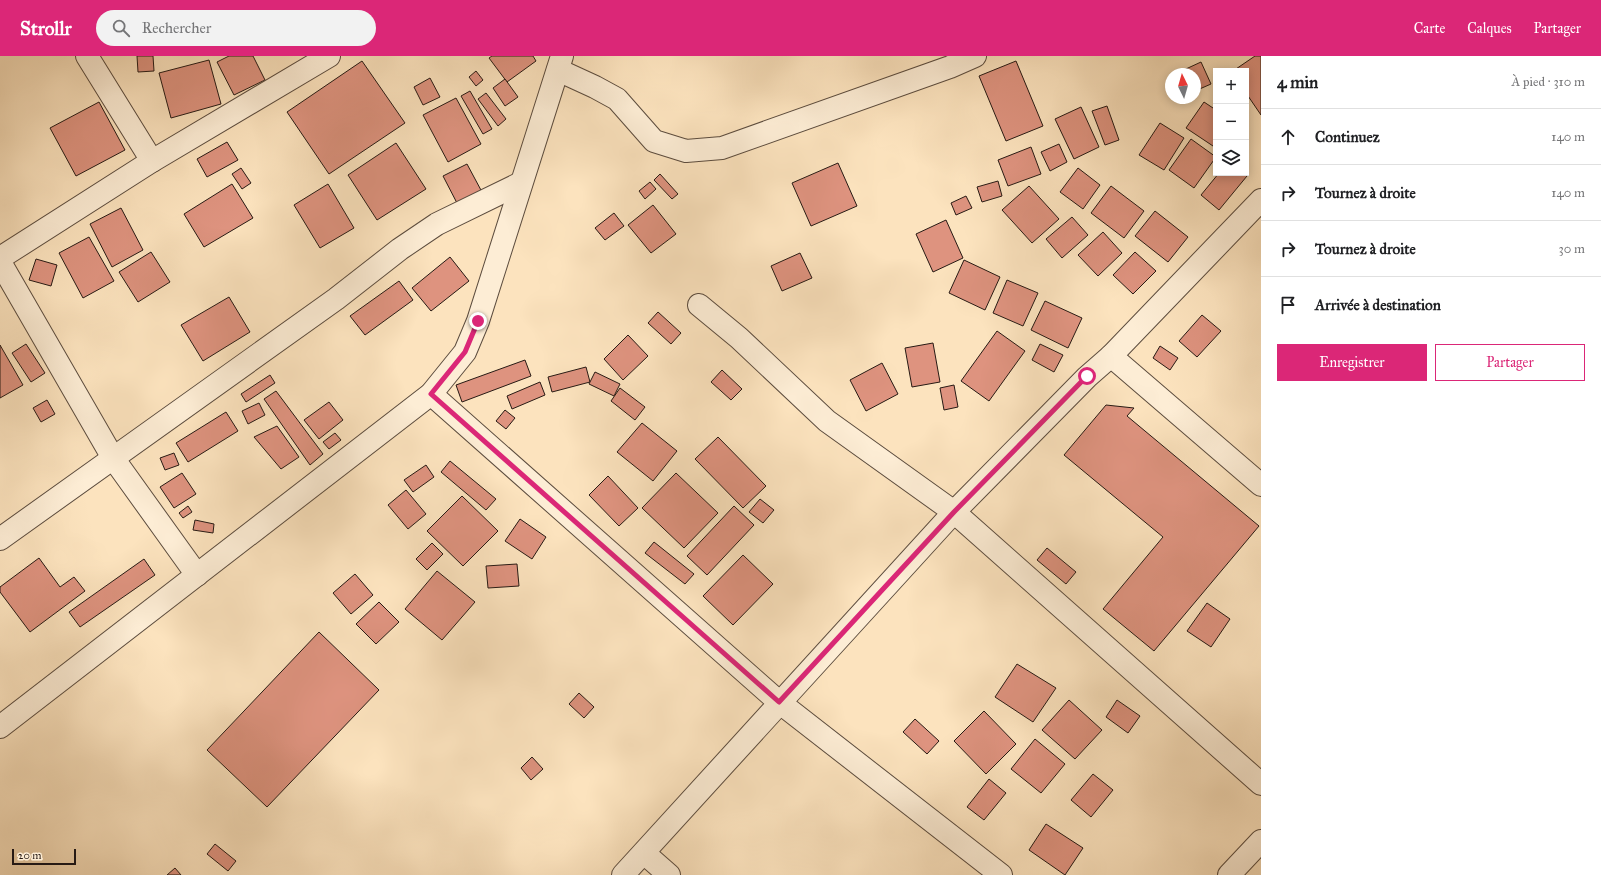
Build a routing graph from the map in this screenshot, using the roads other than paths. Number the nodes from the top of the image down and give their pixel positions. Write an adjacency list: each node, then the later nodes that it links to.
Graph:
1 (329, 56): 5 (street)
2 (975, 56): 4 (street)
3 (91, 58): 5 (street)
4 (560, 63): 6 (street)
5 (152, 161): 8 (street)
6 (521, 183): 12 (street); 13 (street)
7 (1261, 200): 11 (street)
8 (0, 258)
9 (0, 262): 13 (street)
10 (699, 305): 15 (street)
11 (1111, 356): 14 (street); 15 (street)
12 (431, 394): 17 (street); 18 (street)
13 (114, 458): 16 (street); 17 (street)
14 (1261, 485)
15 (954, 512): 18 (street); 20 (street)
16 (0, 539)
17 (197, 575): 19 (street)
18 (779, 702): 22 (street); 25 (street)
19 (0, 727)
20 (1261, 784)
21 (1261, 841): 26 (street)
22 (644, 853): 23 (street); 24 (street)
23 (623, 875)
24 (669, 875)
25 (1001, 875)
26 (1228, 875)

